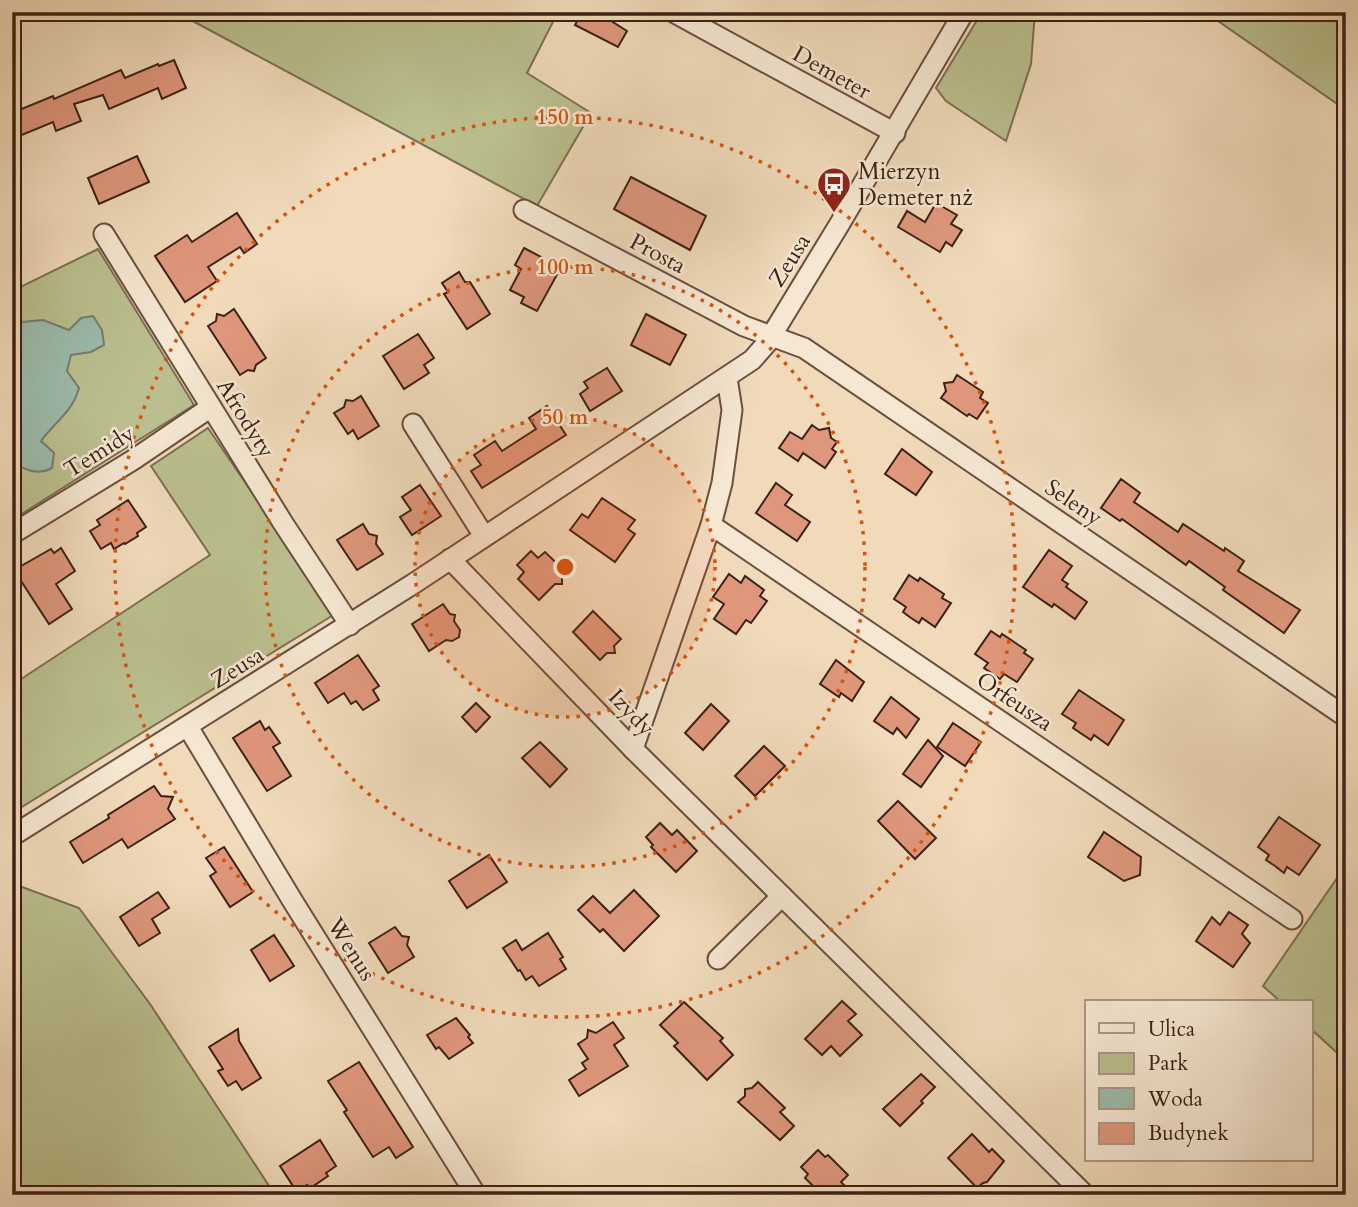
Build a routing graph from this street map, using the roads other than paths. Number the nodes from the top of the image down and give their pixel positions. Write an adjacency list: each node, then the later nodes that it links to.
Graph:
1 (673, 12): 3 (street, Demeter)
2 (964, 12): 3 (street, Zeusa)
3 (895, 133): 6 (street, Zeusa)
4 (524, 210): 6 (street, Prosta)
5 (104, 234): 8 (street, Afrodyty)
6 (771, 336): 7 (street, Zeusa); 15 (street, Seleny)
7 (727, 378): 10 (street); 12 (street, Zeusa)
8 (211, 407): 11 (street, Temidy); 14 (street, Afrodyty)
9 (413, 424): 12 (street)
10 (711, 524): 17 (street); 20 (street, Orfeusza)
11 (12, 534)
12 (484, 536): 13 (street, Zeusa)
13 (450, 559): 14 (street, Zeusa); 17 (street, Izydy)
14 (350, 625): 16 (street, Zeusa)
15 (1346, 717)
16 (188, 727): 18 (street, Zeusa); 22 (street, Wenus)
17 (633, 749): 19 (street, Izydy)
18 (12, 836)
19 (782, 895): 21 (street); 23 (street, Izydy)
20 (1292, 919)
21 (718, 959)
22 (476, 1195)
23 (1085, 1195)

